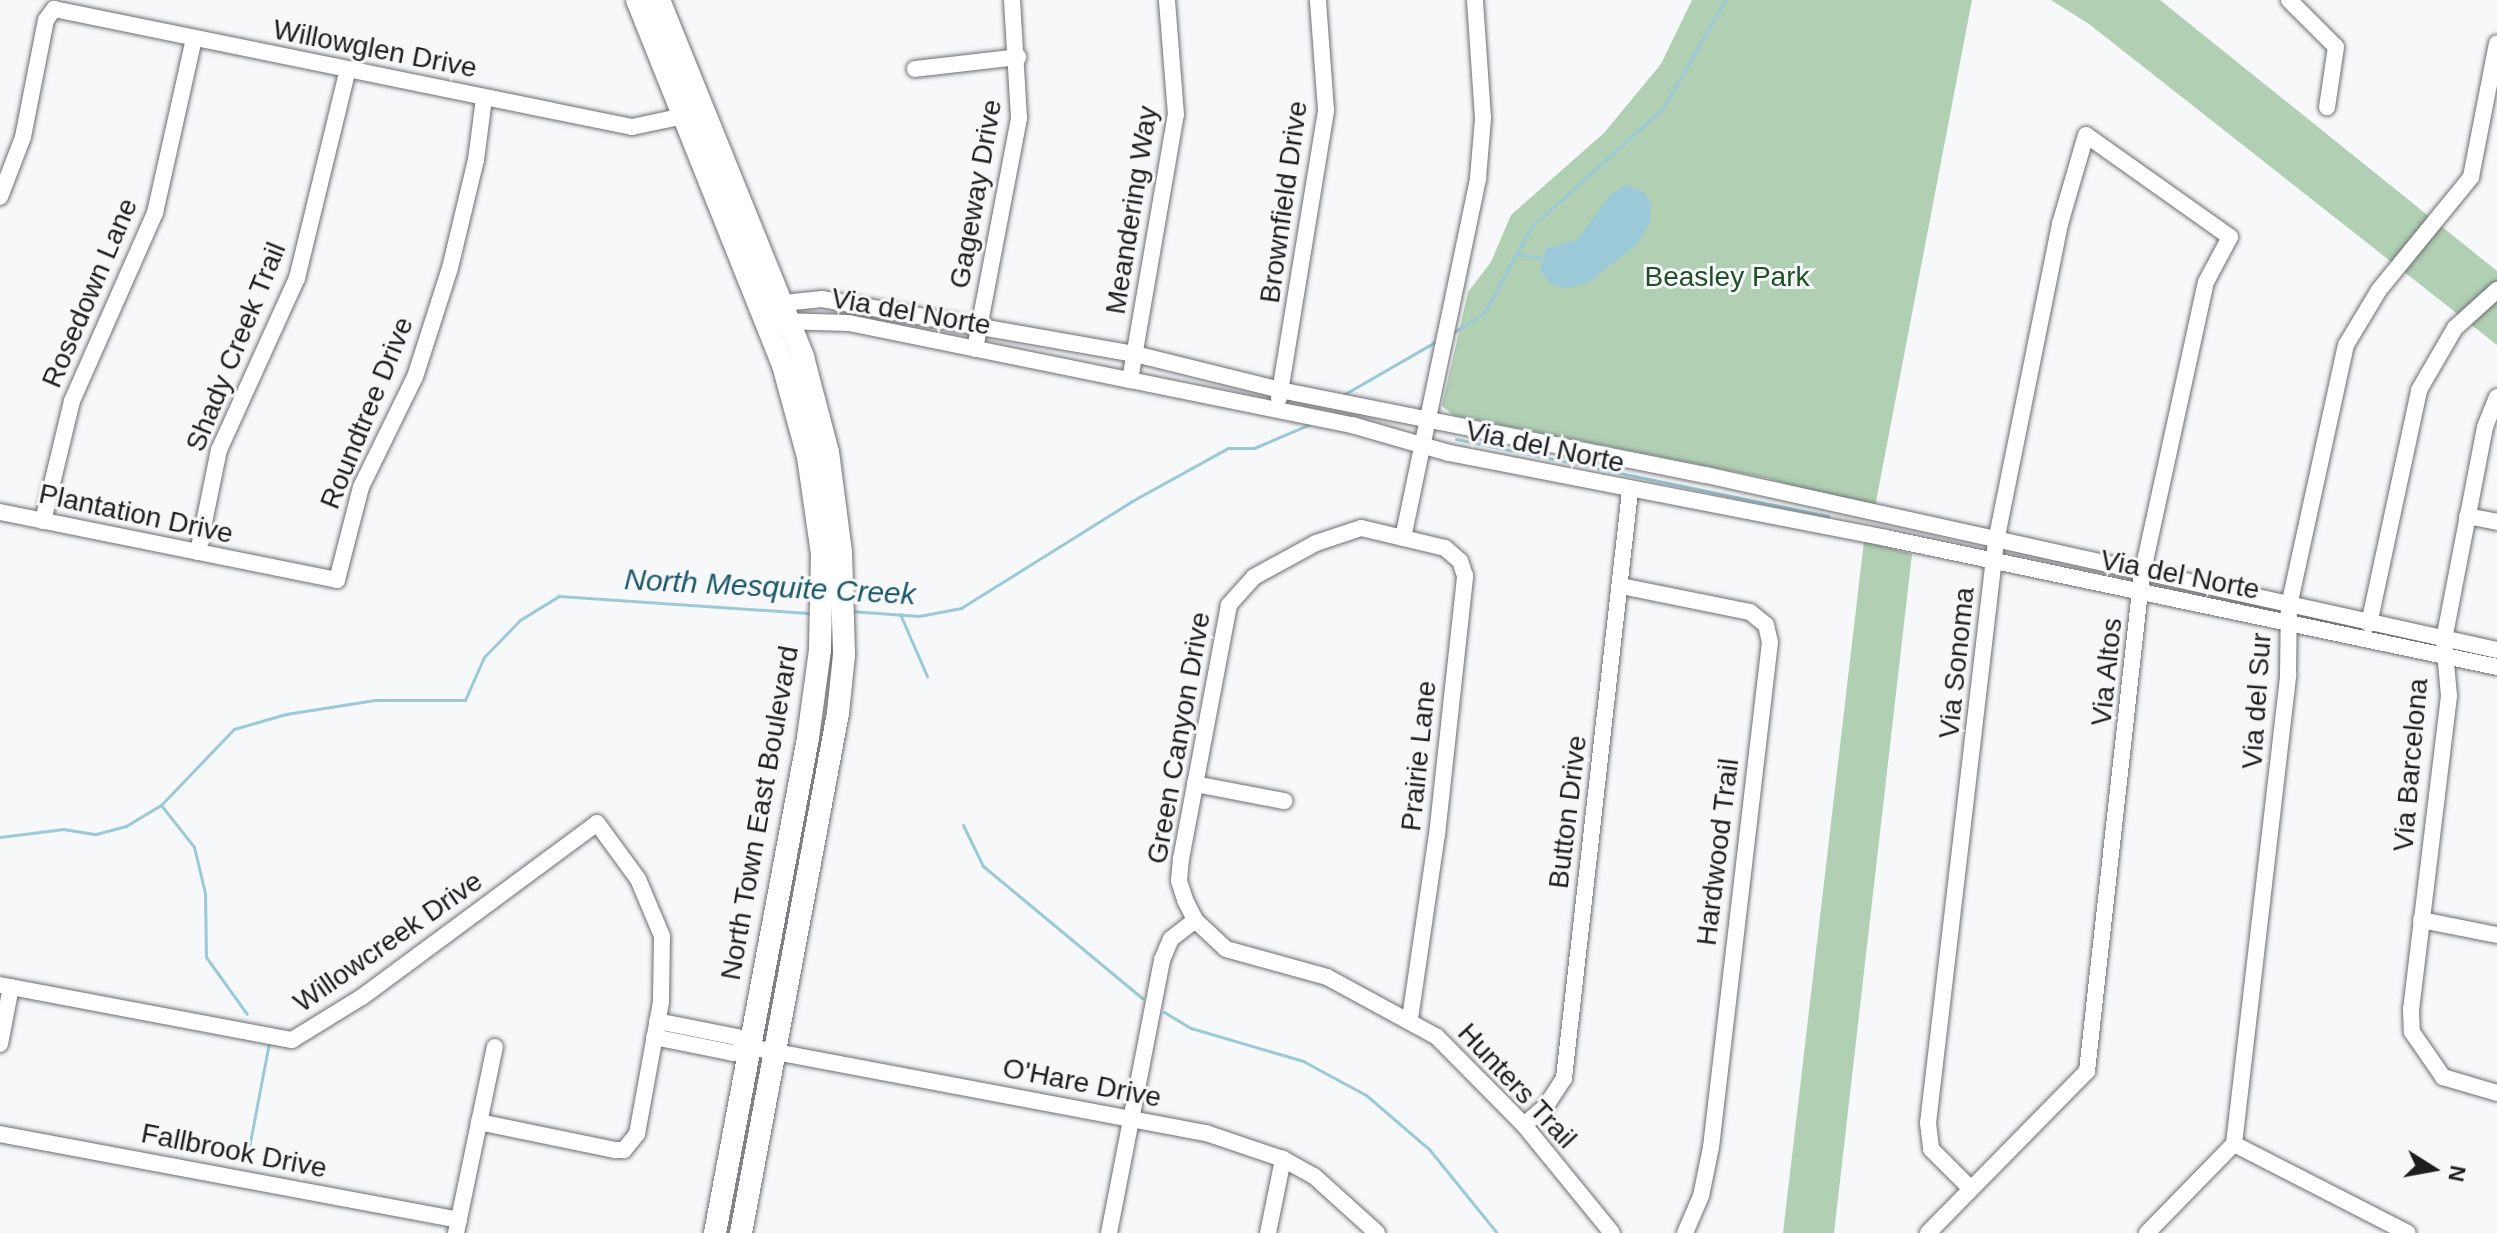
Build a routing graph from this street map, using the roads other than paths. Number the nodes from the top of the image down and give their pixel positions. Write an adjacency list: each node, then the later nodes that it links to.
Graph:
1 (637, 0): 15 (main road, North Town East Boulevard)
2 (659, 0): 15 (main road, North Town East Boulevard)
3 (1012, 0): 10 (street, Gageway Drive)
4 (1167, 0): 23 (street, Meandering Way)
5 (1318, 0): 25 (street, Brownfield Drive)
6 (1475, 0): 28 (street)
7 (2298, 3): 14 (street)
8 (194, 38): 11 (street, Willowglen Drive); 17 (street, Willowglen Drive); 34 (street, Rosedown Lane)
9 (2497, 43): 45 (street, Via del Sur)
10 (1018, 57): 12 (street); 21 (street, Gageway Drive)
11 (348, 69): 13 (street, Willowglen Drive); 38 (street, Shady Creek Trail)
12 (915, 69)
13 (484, 98): 15 (street, Willowglen Drive); 40 (street, Roundtree Drive)
14 (2327, 107)
15 (696, 112): 19 (main road, North Town East Boulevard); 20 (main road, North Town East Boulevard)
16 (2086, 135): 37 (street, Via Sonoma); 42 (street, Via Altos)
17 (0, 197)
18 (2497, 290): 46 (street)
19 (789, 314): 20 (street, Via del Norte); 21 (street, Via del Norte); 22 (street, Via del Norte); 31 (main road, North Town East Boulevard)
20 (768, 319): 31 (main road, North Town East Boulevard)
21 (979, 324): 22 (street, Gageway Drive); 23 (street, Via del Norte)
22 (975, 349): 24 (street, Via del Norte)
23 (1135, 354): 24 (street, Meandering Way); 25 (street, Via del Norte)
24 (1130, 380): 27 (street, Via del Norte)
25 (1280, 390): 27 (street, Brownfield Drive); 28 (street, Via del Norte)
26 (2497, 397): 33 (street, Via Barcelona)
27 (1277, 410): 29 (street, Via del Norte)
28 (1429, 421): 29 (street); 37 (street, Via del Norte)
29 (1424, 445): 30 (street, Via del Norte); 36 (street)
30 (1630, 491): 39 (street, Via del Norte); 43 (street, Button Drive)
31 (825, 494): 41 (main road, North Town East Boulevard)
32 (0, 512): 34 (street, Plantation Drive)
33 (2467, 516): 35 (street); 47 (street, Via Barcelona)
34 (43, 521): 38 (street, Plantation Drive)
35 (2497, 522)
36 (1403, 538): 50 (street, Green Canyon Drive); 56 (street, Prairie Lane)
37 (1996, 541): 39 (street, Via Sonoma); 42 (street, Via del Norte)
38 (198, 552): 40 (street, Plantation Drive)
39 (1994, 563): 44 (street, Via del Norte); 69 (street, Via Sonoma)
40 (261, 568)
41 (832, 573): 60 (main road, North Town East Boulevard); 61 (main road, North Town East Boulevard)
42 (2142, 575): 44 (street, Via Altos); 45 (street, Via del Norte)
43 (1621, 586): 65 (street, Button Drive); 77 (street, Hardwood Trail)
44 (2141, 594): 45 (street, Via del Norte); 69 (street, Via Altos)
45 (2289, 614): 46 (street, Via del Norte); 47 (street, Via del Norte); 67 (street, Via del Sur)
46 (2369, 624): 47 (street, Via del Norte)
47 (2445, 648): 48 (street, Via del Norte); 49 (street, Via del Norte); 53 (street, Via Barcelona)
48 (2497, 650)
49 (2497, 667)
50 (1195, 784): 51 (street); 52 (street, Green Canyon Drive)
51 (1284, 801)
52 (1195, 920): 56 (street, Hunters Trail); 63 (street)
53 (2421, 920): 54 (street); 62 (street, Via Barcelona)
54 (2497, 935)
55 (5, 986): 57 (street, Willowcreek Drive); 58 (street)
56 (1410, 1019): 65 (street, Hunters Trail)
57 (656, 1029): 60 (street, O'Hare Drive); 64 (street)
58 (0, 1044)
59 (495, 1047): 64 (street)
60 (750, 1047): 61 (street, O'Hare Drive); 71 (main road, North Town East Boulevard)
61 (775, 1051): 63 (street, O'Hare Drive); 72 (main road, North Town East Boulevard)
62 (2497, 1093)
63 (1132, 1119): 68 (street, O'Hare Drive); 73 (street)
64 (479, 1122): 70 (street)
65 (1524, 1125): 76 (street, Hunters Trail)
66 (0, 1134): 70 (street, Fallbrook Drive)
67 (2234, 1144): 79 (street); 80 (street)
68 (1283, 1159): 74 (street); 75 (street, O'Hare Drive)
69 (1970, 1188): 78 (street, Via Altos)
70 (457, 1226)
71 (715, 1233)
72 (741, 1233)
73 (1109, 1233)
74 (1268, 1233)
75 (1377, 1233)
76 (1612, 1233)
77 (1685, 1233)
78 (1928, 1233)
79 (2147, 1233)
80 (2408, 1233)

